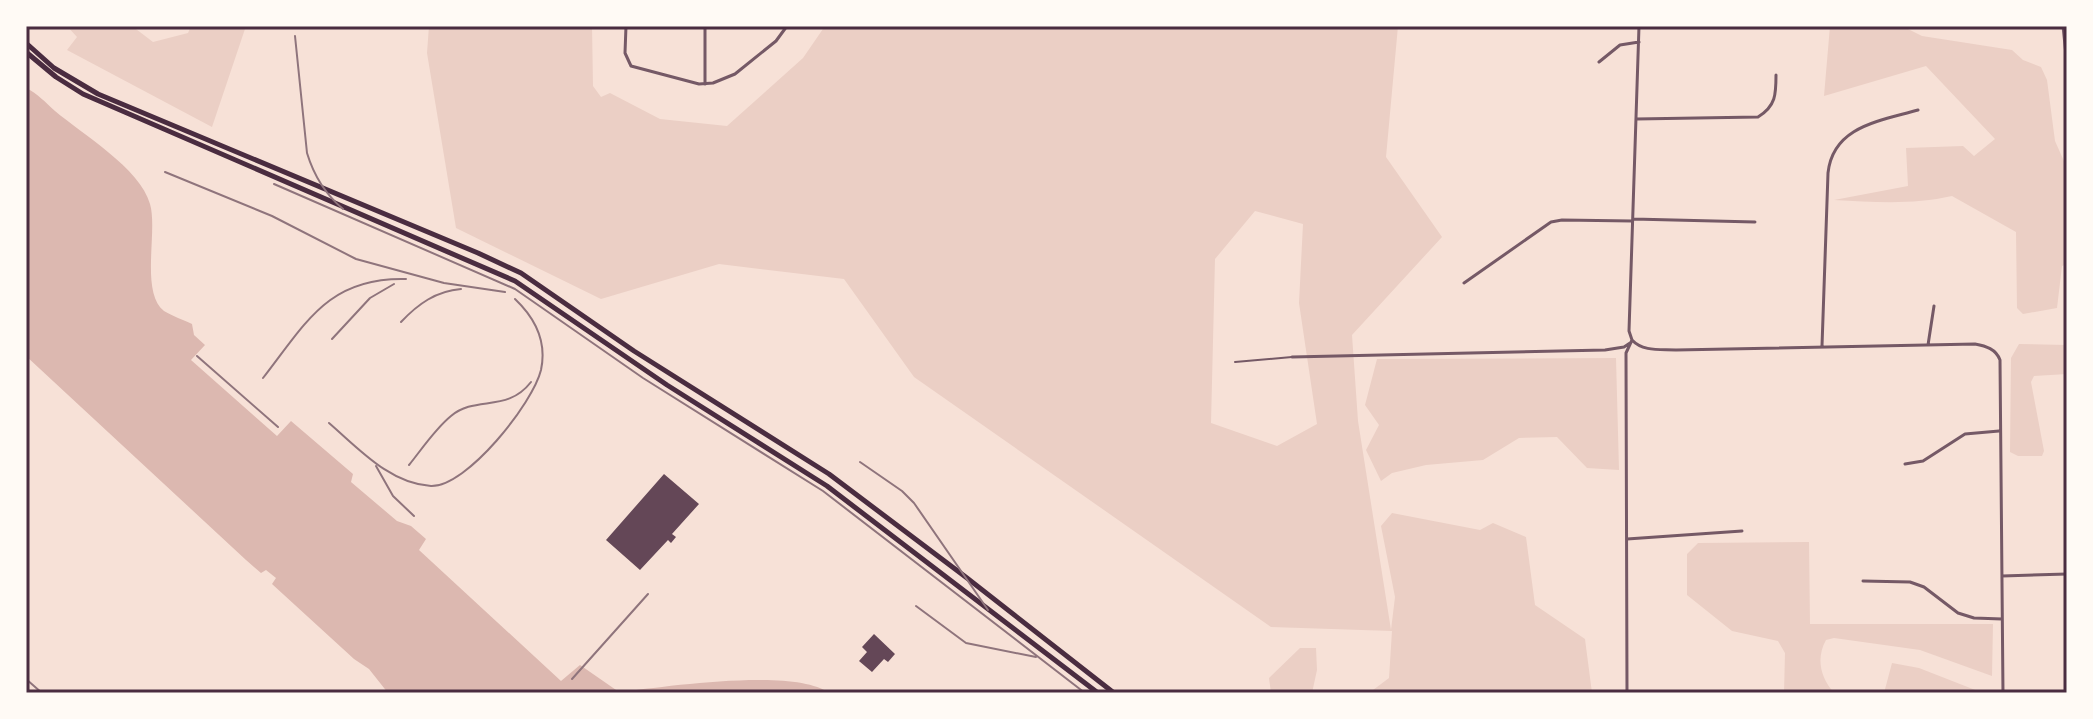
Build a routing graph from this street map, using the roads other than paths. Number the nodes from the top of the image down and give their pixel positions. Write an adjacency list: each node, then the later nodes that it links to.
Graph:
1 (626, 26): 12 (street)
2 (705, 26): 12 (street)
3 (787, 26): 12 (street)
4 (1639, 26): 6 (street)
5 (2063, 26): 10 (street)
6 (1639, 42): 9 (street); 14 (street)
7 (26, 43): 33 (main road)
8 (26, 52): 32 (main road)
9 (1599, 62)
10 (2067, 64)
11 (1776, 75): 14 (street)
12 (705, 84)
13 (1918, 110): 21 (street)
14 (1636, 119): 15 (street)
15 (1633, 220): 16 (street); 17 (street); 19 (street)
16 (1755, 222)
17 (1464, 283)
18 (1934, 306): 20 (street)
19 (1632, 340): 21 (street); 22 (street); 27 (street)
20 (1928, 345): 21 (street); 24 (street)
21 (1822, 346)
22 (1292, 357): 23 (lane)
23 (1235, 362)
24 (1999, 431): 25 (street); 29 (street)
25 (1905, 464)
26 (1742, 531): 27 (street)
27 (1627, 539): 34 (street)
28 (2067, 574): 29 (street)
29 (2002, 576): 31 (street)
30 (1863, 581): 31 (street)
31 (2002, 619): 35 (street)
32 (1098, 693)
33 (1114, 693)
34 (1627, 693)
35 (2003, 693)

